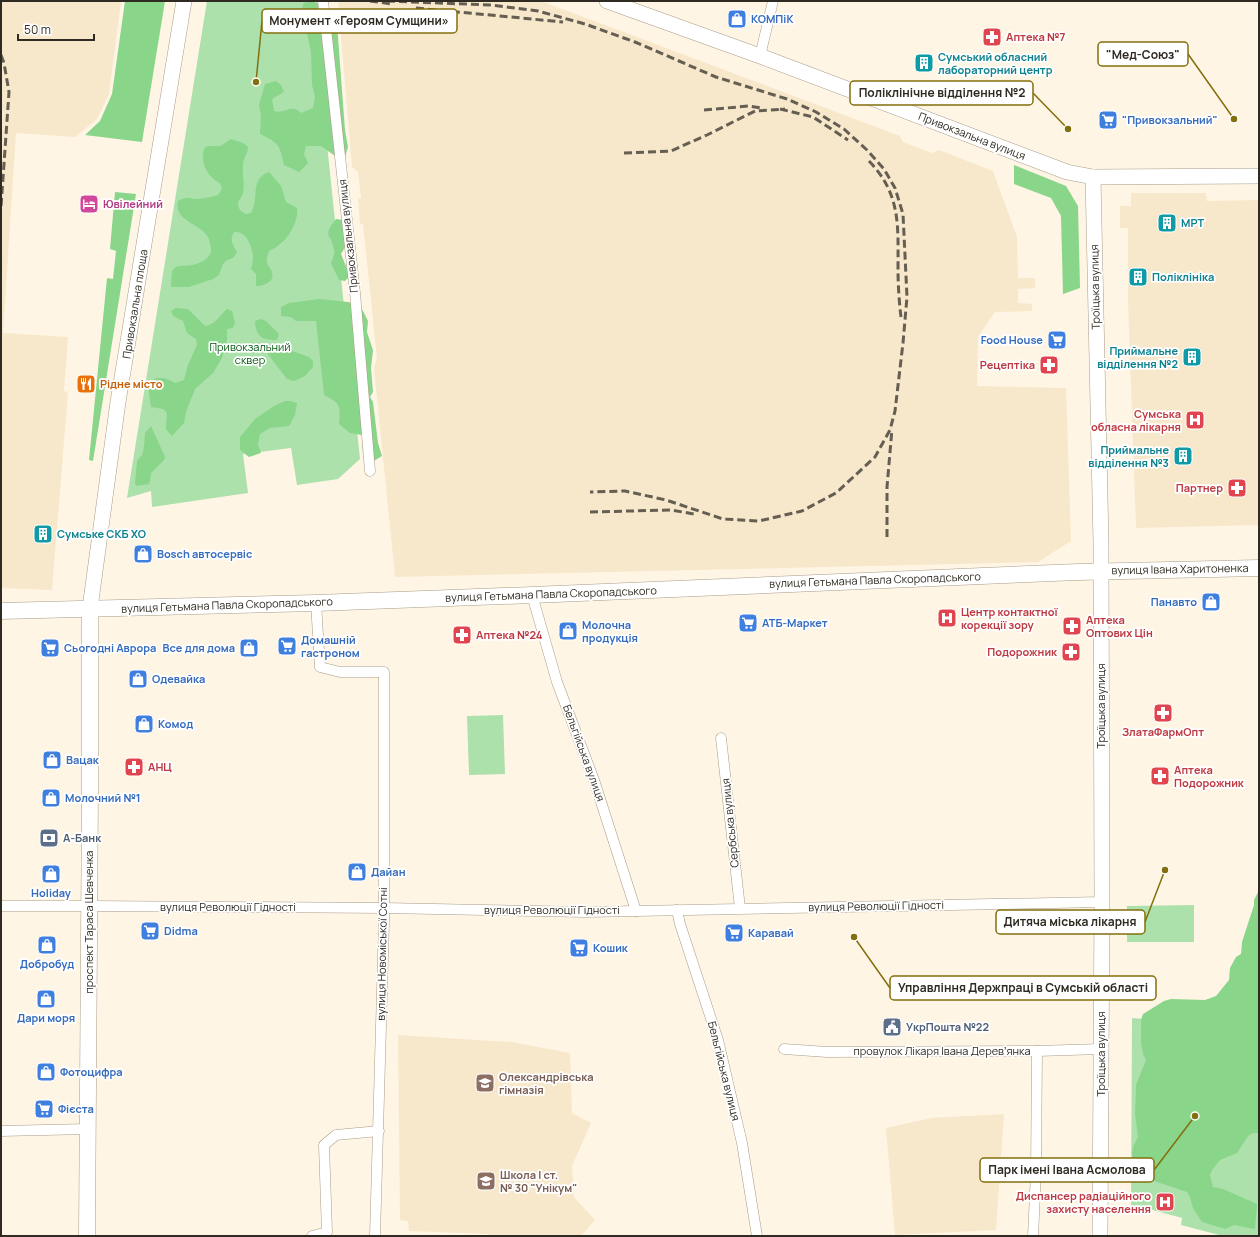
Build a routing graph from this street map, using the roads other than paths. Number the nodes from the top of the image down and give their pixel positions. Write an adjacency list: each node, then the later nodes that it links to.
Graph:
1 (184, 1): 13 (main road, Привокзальна площа)
2 (323, 1): 8 (street, Привокзальна вулиця)
3 (606, 1): 5 (main road, Привокзальна вулиця)
4 (772, 1): 5 (street)
5 (760, 56): 7 (main road, Привокзальна вулиця)
6 (1259, 176): 7 (main road, Привокзальна вулиця)
7 (1093, 177): 10 (main road, Троїцька вулиця)
8 (370, 471)
9 (1259, 568): 10 (main road, вулиця Івана Харитоненка)
10 (1101, 571): 11 (main road, вулиця Гетьмана Павла Скоропадського); 16 (main road, Троїцька вулиця)
11 (532, 595): 12 (main road, вулиця Гетьмана Павла Скоропадського); 22 (street, Бельгійська вулиця)
12 (316, 603): 13 (main road, вулиця Гетьмана Павла Скоропадського); 19 (street, вулиця Новоміської Сотні)
13 (90, 608): 14 (main road, вулиця Гетьмана Павла Скоропадського); 18 (main road, проспект Тараса Шевченка)
14 (1, 611)
15 (721, 738): 20 (street, Сербська вулиця)
16 (1102, 902): 20 (street, вулиця Революції Гідності); 24 (main road, Троїцька вулиця)
17 (1, 906): 18 (street, вулиця Революції Гідності)
18 (90, 906): 19 (street, вулиця Революції Гідності); 26 (main road, проспект Тараса Шевченка)
19 (384, 908): 22 (street, вулиця Революції Гідності); 28 (street, вулиця Новоміської Сотні)
20 (740, 908): 21 (street, вулиця Революції Гідності)
21 (677, 910): 22 (street, вулиця Революції Гідності); 32 (street, Бельгійська вулиця)
22 (636, 911)
23 (784, 1049): 25 (street, провулок Лікаря Івана Деревʼянка)
24 (1101, 1049): 25 (street, провулок Лікаря Івана Деревʼянка); 34 (main road, Троїцька вулиця)
25 (1037, 1051): 33 (street)
26 (88, 1129): 27 (street); 29 (main road, проспект Тараса Шевченка)
27 (1, 1131)
28 (379, 1131): 30 (street); 31 (street, вулиця Новоміської Сотні)
29 (87, 1236)
30 (312, 1236)
31 (375, 1236)
32 (757, 1236)
33 (1033, 1236)
34 (1100, 1236)

